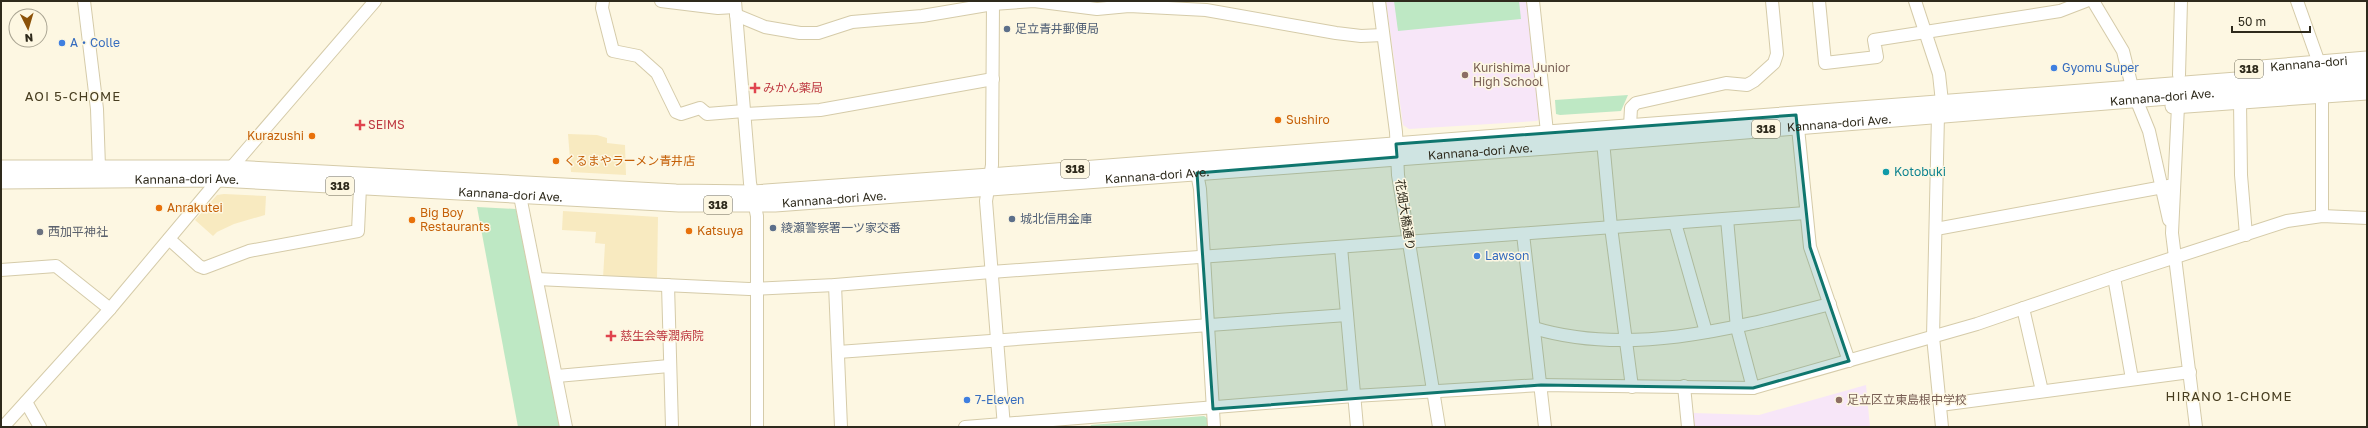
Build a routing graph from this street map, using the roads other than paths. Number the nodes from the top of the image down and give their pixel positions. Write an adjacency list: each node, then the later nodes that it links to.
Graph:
1 (84, 1): 37 (street)
2 (375, 1): 39 (street)
3 (603, 1): 31 (street)
4 (661, 1): 15 (street)
5 (1379, 1): 17 (street, 花畑大橋通り)
6 (1532, 1): 34 (street)
7 (1772, 1): 33 (street)
8 (1819, 1): 16 (street)
9 (1915, 1): 16 (street)
10 (2086, 1): 16 (street)
11 (2093, 1): 26 (street)
12 (2181, 1): 21 (street)
13 (2297, 1): 19 (street)
14 (993, 3): 15 (street); 17 (street); 22 (street)
15 (735, 8): 31 (street)
16 (1927, 32): 30 (street)
17 (1383, 35): 36 (street, 花畑大橋通り)
18 (2367, 59): 19 (main road, Kannana-dori / 318)
19 (2319, 63): 21 (main road, Kannana-dori / 318)
20 (2367, 70): 24 (main road, Kannana-dori / 318)
21 (2179, 75): 26 (main road, Kannana-dori / 318)
22 (993, 79): 31 (street); 43 (street)
23 (2367, 81): 24 (main road, Kannana-dori / 318)
24 (2263, 83): 26 (main road, Kannana-dori Ave. / 318)
25 (2367, 92): 27 (main road, 318)
26 (2134, 93): 29 (main road, 318); 30 (main road, Kannana-dori Ave. / 318); 46 (street)
27 (2322, 96): 28 (main road, 318); 50 (street)
28 (2240, 102): 29 (main road, 318); 58 (street)
29 (2178, 106): 44 (street)
30 (1940, 109): 32 (main road, Kannana-dori Ave. / 318); 55 (street)
31 (744, 112): 48 (street)
32 (1797, 121): 33 (main road, Kannana-dori Ave. / 318); 35 (main road, Kannana-dori Ave. / 318); 49 (street)
33 (1630, 126): 34 (main road, Kannana-dori Ave. / 318)
34 (1547, 132): 36 (main road, Kannana-dori Ave. / 318)
35 (1603, 141): 36 (main road, Kannana-dori Ave. / 318); 54 (street)
36 (1396, 150): 40 (main road, Kannana-dori Ave. / 318); 43 (main road, Kannana-dori Ave. / 318); 60 (street, 花畑大橋通り)
37 (99, 167): 38 (main road, Kannana-dori Ave. / 318); 39 (main road, Kannana-dori Ave. / 318)
38 (1, 168)
39 (232, 168): 41 (street); 48 (main road, Kannana-dori Ave. / 318)
40 (1197, 173): 43 (main road, Kannana-dori Ave. / 318); 63 (street)
41 (219, 179): 42 (main road, Kannana-dori Ave. / 318); 45 (main road, Kannana-dori Ave. / 318); 59 (street)
42 (1, 181)
43 (988, 183): 48 (main road, Kannana-dori Ave. / 318); 65 (street)
44 (2174, 185): 46 (street); 56 (street)
45 (360, 187): 47 (main road, Kannana-dori Ave. / 318); 59 (street)
46 (2161, 187): 55 (street); 56 (street)
47 (520, 196): 48 (main road, Kannana-dori Ave. / 318); 67 (street)
48 (755, 199): 70 (street)
49 (1806, 213): 52 (street); 71 (street)
50 (2322, 216): 51 (street); 58 (street)
51 (2367, 218)
52 (1728, 219): 53 (street); 77 (street)
53 (1675, 223): 54 (street); 78 (street)
54 (1611, 228): 57 (street); 80 (street)
55 (1936, 229): 79 (street)
56 (2172, 233): 62 (street)
57 (1523, 234): 60 (street); 76 (street)
58 (2246, 235): 62 (street)
59 (169, 239): 73 (street)
60 (1409, 243): 61 (street); 93 (street, 花畑大橋通り)
61 (1341, 247): 63 (street); 74 (street)
62 (2174, 257): 66 (street); 85 (street)
63 (1204, 258): 65 (street); 75 (street)
64 (1, 270): 73 (street)
65 (991, 272): 69 (street); 81 (street)
66 (2114, 277): 72 (street); 87 (street)
67 (537, 280): 68 (street); 86 (street)
68 (668, 284): 70 (street); 84 (street)
69 (835, 285): 70 (street); 82 (street)
70 (758, 289): 103 (street)
71 (1830, 304): 77 (street); 83 (street)
72 (2023, 308): 79 (street); 92 (street)
73 (110, 309): 95 (street)
74 (1347, 315): 75 (street); 94 (street)
75 (1208, 325): 81 (street); 97 (street)
76 (1534, 328): 80 (street); 88 (street)
77 (1737, 328): 78 (street); 91 (street)
78 (1706, 332): 80 (street)
79 (1933, 337): 83 (street); 96 (street)
80 (1626, 339): 89 (street)
81 (997, 340): 82 (street); 98 (street)
82 (838, 352): 104 (street)
83 (1849, 361): 91 (street)
84 (669, 366): 86 (street); 102 (street)
85 (2190, 372): 87 (street); 112 (street)
86 (557, 376): 101 (street)
87 (2132, 379): 92 (street)
88 (1542, 384): 89 (street); 93 (street); 109 (street)
89 (1632, 386): 90 (street)
90 (1684, 386): 91 (street); 110 (street)
91 (1753, 388)
92 (2042, 391): 96 (street)
93 (1433, 392): 94 (street); 108 (street, 花畑大橋通り)
94 (1354, 396): 97 (street); 107 (street)
95 (26, 402): 99 (street); 100 (street)
96 (1940, 405): 111 (street)
97 (1213, 409): 98 (street); 106 (street)
98 (1004, 426): 105 (street)
99 (3, 427)
100 (40, 427)
101 (566, 427)
102 (672, 427)
103 (757, 427)
104 (841, 427)
105 (965, 427)
106 (1214, 427)
107 (1357, 427)
108 (1439, 427)
109 (1545, 427)
110 (1688, 427)
111 (1942, 427)
112 (2196, 427)

